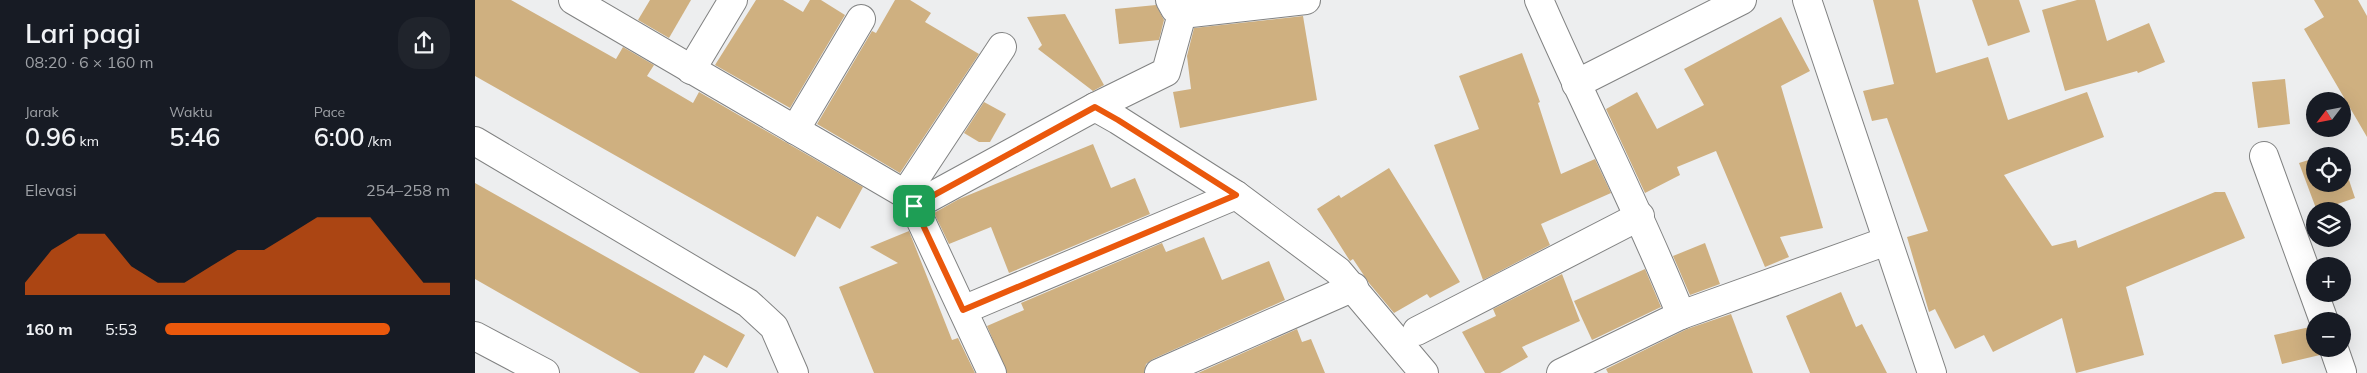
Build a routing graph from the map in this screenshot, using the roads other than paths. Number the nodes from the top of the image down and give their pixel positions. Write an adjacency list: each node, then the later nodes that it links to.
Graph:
1 (573, 0): 10 (street)
2 (733, 0): 10 (street)
3 (1306, 0): 7 (street)
4 (1539, 0): 11 (street)
5 (1742, 0): 11 (street)
6 (1807, 0): 19 (street)
7 (1176, 7): 12 (street)
8 (861, 19): 13 (street)
9 (1002, 47): 17 (street)
10 (691, 70): 13 (street)
11 (1576, 84): 18 (street)
12 (1095, 107): 16 (street); 17 (street)
13 (795, 130): 17 (street)
14 (475, 141): 28 (street)
15 (2264, 156): 22 (street)
16 (1236, 195): 20 (street); 21 (street)
17 (910, 200): 21 (street)
18 (1640, 216): 23 (street); 24 (street)
19 (1887, 241): 23 (street); 26 (street)
20 (1354, 287): 30 (street); 31 (street)
21 (963, 310): 29 (street)
22 (2321, 312)
23 (1681, 315): 32 (street)
24 (1417, 331)
25 (475, 336): 27 (street)
26 (1929, 372)
27 (545, 373)
28 (794, 373)
29 (992, 373)
30 (1159, 373)
31 (1424, 373)
32 (1561, 373)

